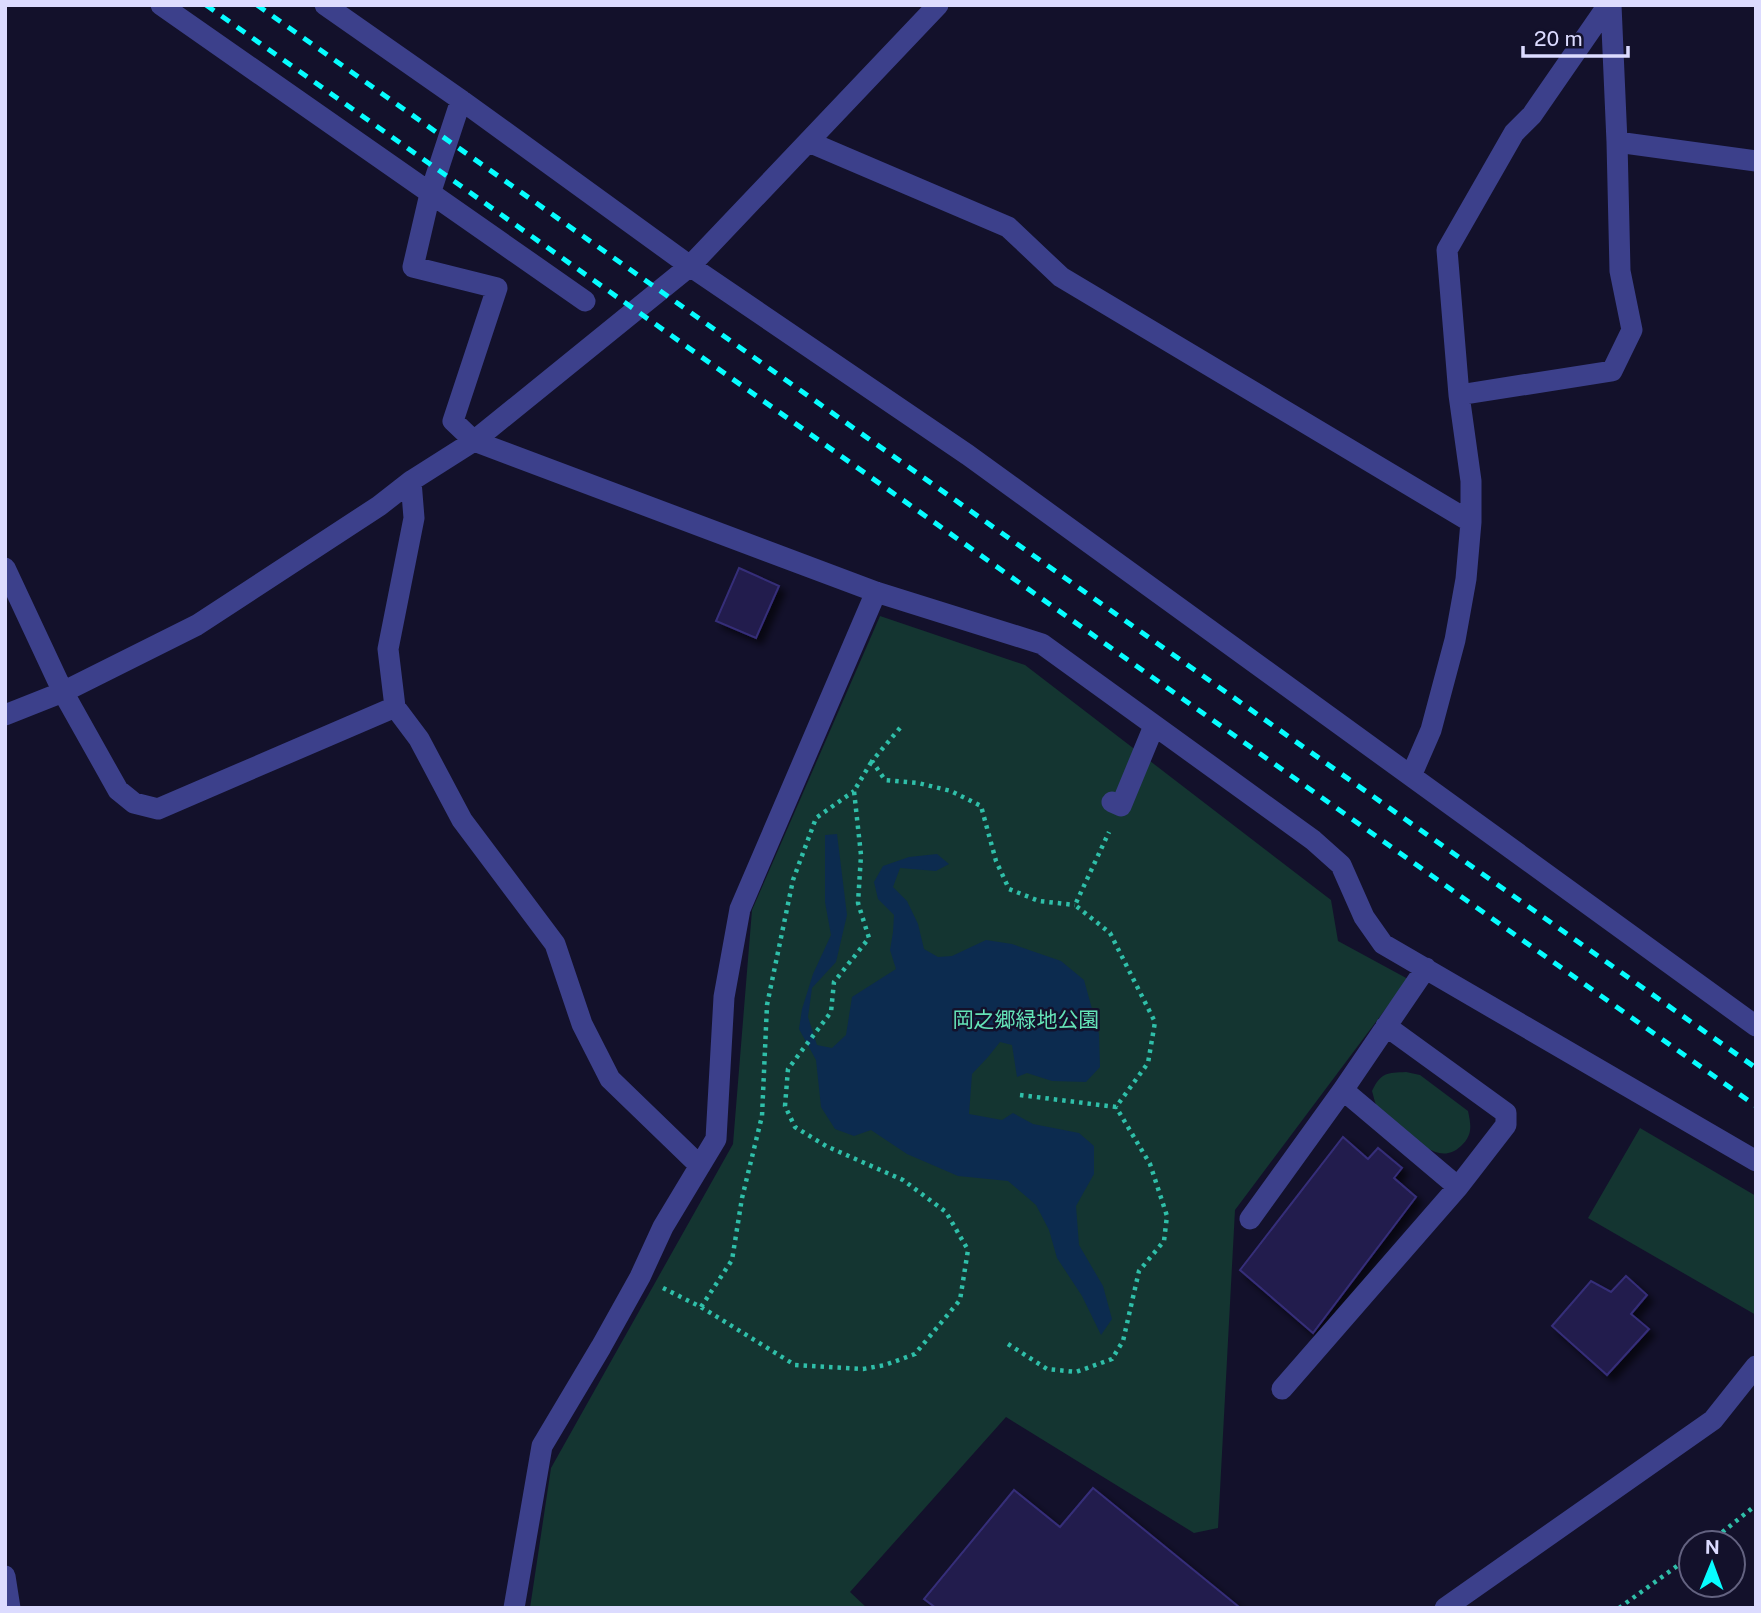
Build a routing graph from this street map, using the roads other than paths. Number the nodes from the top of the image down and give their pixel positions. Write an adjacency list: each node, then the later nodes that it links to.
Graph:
1 (161, 5): 9 (street)
2 (325, 5): 5 (street)
3 (938, 5): 6 (street)
4 (1609, 5): 7 (street); 12 (street)
5 (461, 100): 9 (street); 10 (street)
6 (809, 142): 10 (street); 15 (street)
7 (1617, 142): 8 (street); 12 (street)
8 (1756, 161)
9 (430, 194): 11 (street); 13 (street)
10 (691, 266): 13 (street); 22 (street)
11 (585, 301)
12 (1460, 396): 15 (street)
13 (474, 441): 14 (street); 17 (street)
14 (411, 481): 18 (street); 19 (street)
15 (1472, 522): 22 (street)
16 (5, 568): 18 (street)
17 (876, 592): 21 (street); 29 (street)
18 (63, 692): 19 (street); 20 (street)
19 (395, 707): 29 (street)
20 (5, 715)
21 (1154, 726): 23 (street); 24 (street)
22 (1411, 776): 25 (street)
23 (1116, 804)
24 (1426, 968): 26 (street); 28 (street)
25 (1756, 1026)
26 (1386, 1027): 27 (street); 30 (street)
27 (1343, 1090): 30 (street); 31 (street)
28 (1756, 1161)
29 (700, 1166): 36 (street)
30 (1458, 1187): 33 (street)
31 (1250, 1219)
32 (1756, 1366): 37 (street)
33 (1282, 1389)
34 (5, 1576): 35 (street)
35 (10, 1608)
36 (514, 1608)
37 (1445, 1608)

